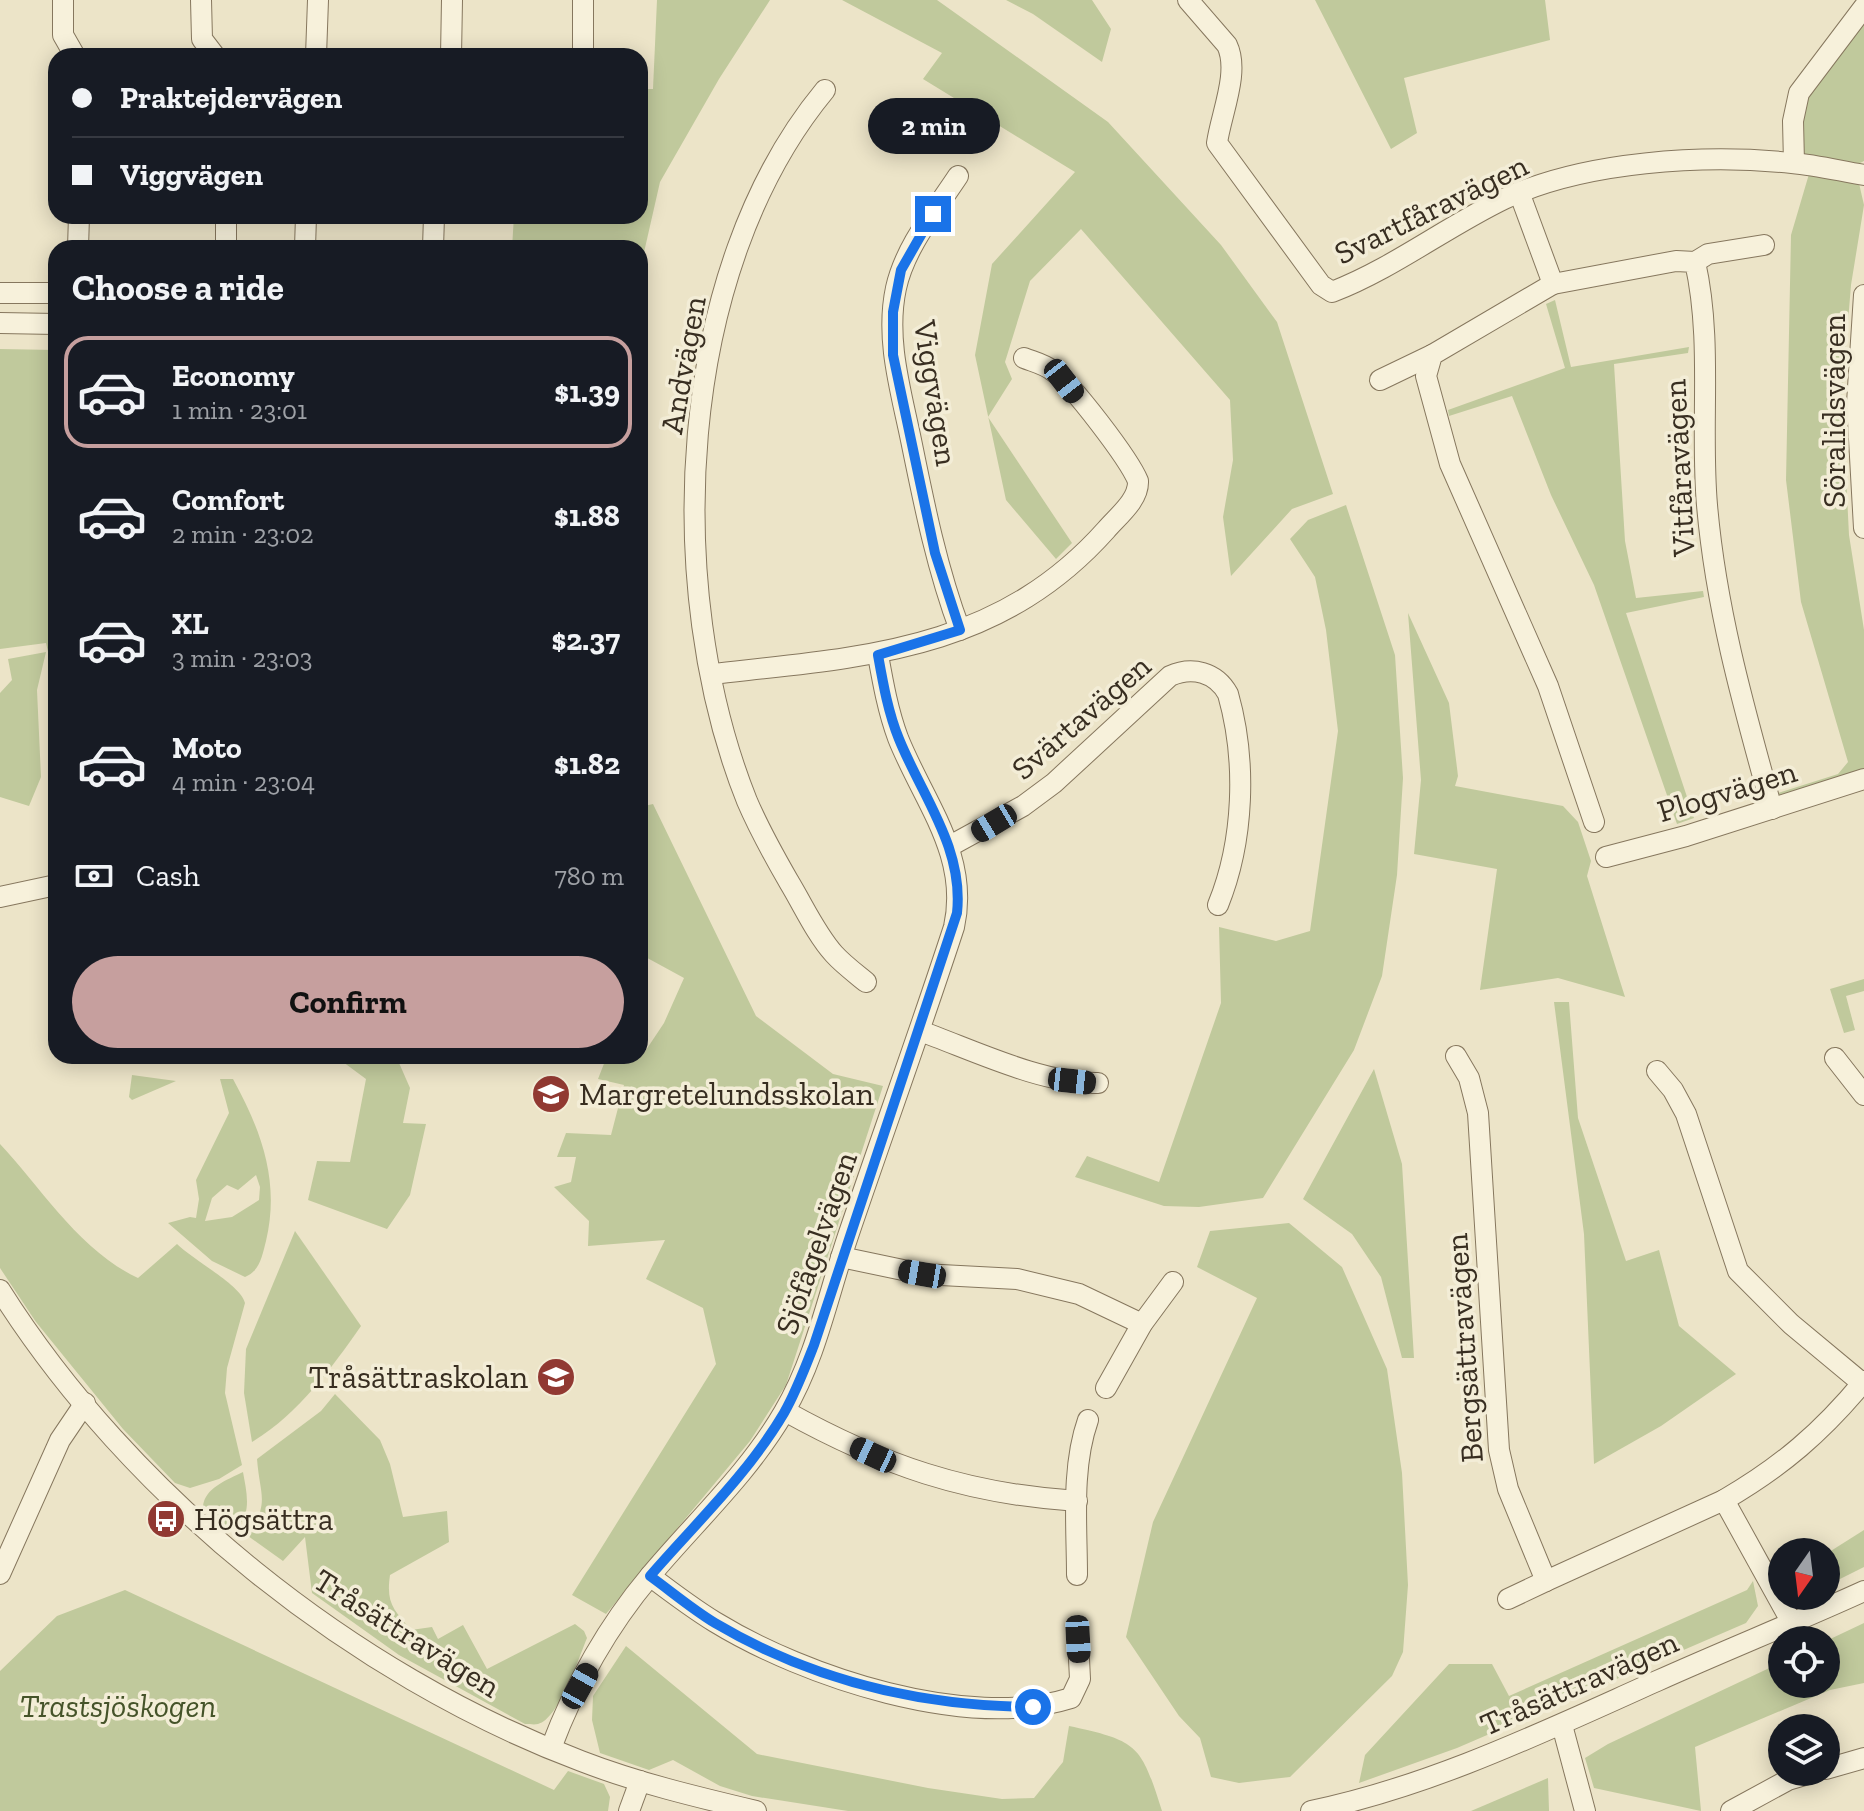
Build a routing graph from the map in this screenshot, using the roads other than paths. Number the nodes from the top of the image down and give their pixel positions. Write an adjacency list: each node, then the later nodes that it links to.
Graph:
1 (63, 0): 8 (street)
2 (201, 0): 9 (street)
3 (318, 0): 10 (street)
4 (452, 0): 11 (street)
5 (583, 0): 12 (street)
6 (1188, 0): 17 (street, Svartfåravägen)
7 (1864, 7): 14 (street)
8 (70, 48)
9 (209, 48)
10 (316, 48)
11 (451, 48)
12 (583, 48)
13 (825, 90): 32 (street, Andvägen)
14 (1794, 163): 15 (street, Svartfåravägen); 17 (street, Svartfåravägen)
15 (1864, 175)
16 (958, 176): 30 (street, Viggvägen)
17 (1519, 192): 20 (street)
18 (1764, 245): 19 (street)
19 (1695, 262): 20 (street); 34 (street, Vitfåravägen)
20 (1553, 284): 26 (street)
21 (0, 293): 22 (street)
22 (48, 293)
23 (1864, 295): 29 (street, Söralidsvägen)
24 (0, 323): 25 (street)
25 (48, 324)
26 (1432, 355): 28 (street); 35 (street)
27 (1024, 358): 30 (street)
28 (1380, 380)
29 (1864, 528)
30 (960, 630): 31 (street)
31 (878, 655): 32 (street); 36 (street, Sjöfågelvägen)
32 (712, 674): 41 (street, Andvägen)
33 (1864, 779): 34 (street, Plogvägen)
34 (1772, 809): 37 (street, Plogvägen)
35 (1594, 822)
36 (950, 846): 40 (street, Svärtavägen); 42 (street, Sjöfågelvägen)
37 (1606, 857)
38 (48, 887): 39 (street)
39 (0, 897)
40 (1218, 905)
41 (866, 982)
42 (920, 1031): 46 (street); 48 (street, Sjöfågelvägen)
43 (1456, 1056): 62 (street, Bergsättravägen)
44 (1835, 1058): 47 (street)
45 (1657, 1071): 52 (street)
46 (1098, 1083)
47 (1864, 1095)
48 (841, 1257): 51 (street); 55 (street, Sjöfågelvägen)
49 (1173, 1282): 51 (street)
50 (0, 1290): 54 (street, Tråsättravägen)
51 (1142, 1324): 53 (street)
52 (1863, 1382): 57 (street)
53 (1106, 1388)
54 (85, 1403): 59 (street); 68 (street, Tråsättravägen)
55 (785, 1411): 58 (street); 61 (street, Sjöfågelvägen)
56 (1088, 1420): 58 (street)
57 (1724, 1500): 62 (street); 65 (street)
58 (1077, 1501): 60 (street)
59 (0, 1574)
60 (1077, 1575)
61 (650, 1576): 66 (street); 68 (street, Sjöfågelvägen)
62 (1546, 1581): 64 (street)
63 (1864, 1591): 65 (street, Tråsättravägen)
64 (1508, 1599)
65 (1792, 1623): 67 (street, Tråsättravägen)
66 (1078, 1639)
67 (1562, 1725): 76 (street, Tråsättravägen); 77 (street)
68 (551, 1748): 71 (street, Tråsättravägen)
69 (1864, 1758): 70 (street)
70 (1840, 1765)
71 (640, 1781): 74 (street); 75 (street, Tråsättravägen)
72 (1780, 1786): 73 (street)
73 (1754, 1806): 78 (street)
74 (629, 1811)
75 (756, 1811)
76 (1311, 1811)
77 (1585, 1811)
78 (1731, 1811)

